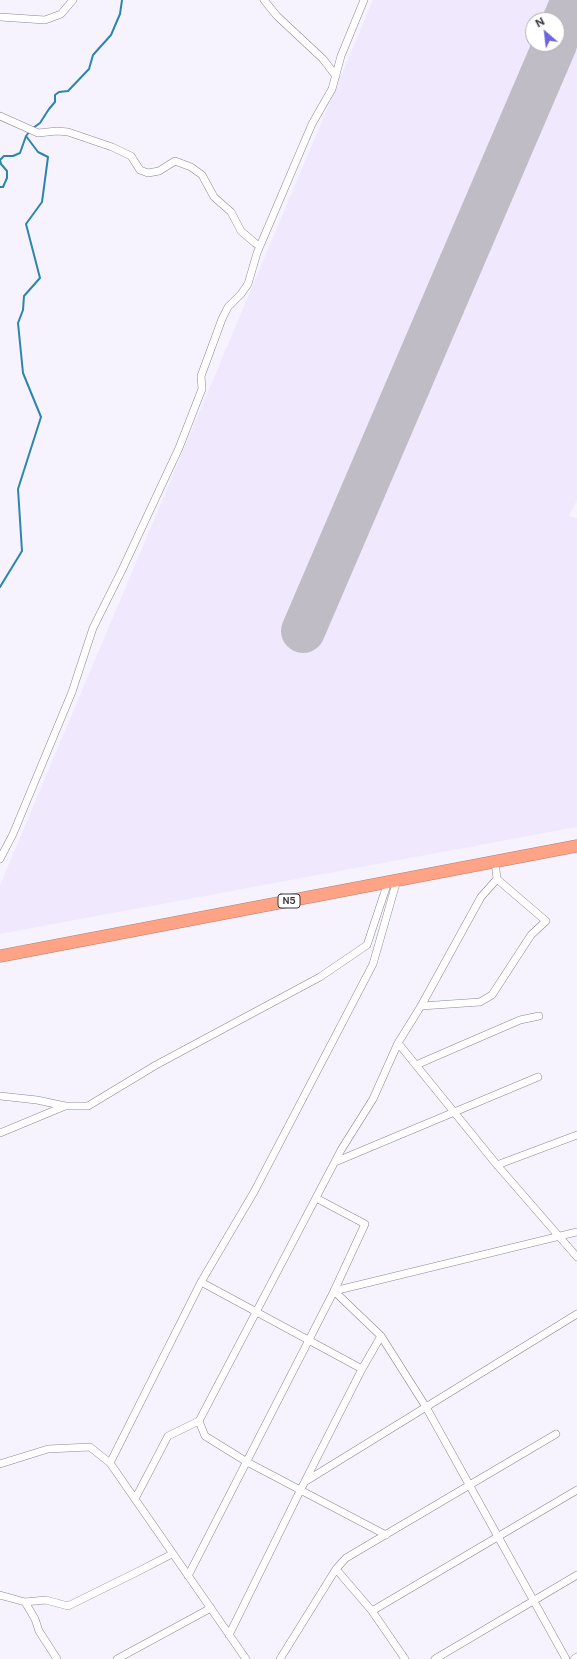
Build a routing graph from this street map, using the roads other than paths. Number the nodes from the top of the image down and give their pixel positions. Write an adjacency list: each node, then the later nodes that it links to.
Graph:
1 (73, 0): 4 (street)
2 (264, 0): 5 (street)
3 (364, 0): 5 (street)
4 (0, 18)
5 (336, 76): 7 (street)
6 (0, 116): 7 (street)
7 (260, 246): 9 (street)
8 (577, 846): 10 (highway, N5)
9 (0, 859)
10 (495, 861): 11 (street); 12 (highway, N5)
11 (497, 879): 14 (street); 14 (street)
12 (393, 881): 13 (highway, N5); 20 (street); 30 (street)
13 (0, 956)
14 (421, 1006): 16 (street)
15 (539, 1016): 17 (street)
16 (398, 1043): 17 (street); 24 (street)
17 (416, 1065): 21 (street)
18 (538, 1077): 21 (street)
19 (0, 1096): 20 (street)
20 (65, 1106): 22 (street)
21 (454, 1112): 24 (street); 25 (street)
22 (0, 1133)
23 (577, 1135): 25 (street)
24 (335, 1162): 26 (street)
25 (497, 1165): 28 (street)
26 (316, 1198): 31 (street); 32 (street)
27 (577, 1232): 28 (street)
28 (559, 1236): 29 (street); 31 (street)
29 (577, 1257)
30 (201, 1282): 32 (street); 41 (street)
31 (334, 1291): 34 (street); 35 (street)
32 (256, 1313): 35 (street); 38 (street)
33 (577, 1314): 37 (street)
34 (381, 1336): 36 (street); 37 (street)
35 (308, 1340): 36 (street); 40 (street)
36 (362, 1369): 43 (street)
37 (426, 1407): 43 (street); 44 (street)
38 (200, 1421): 40 (street); 47 (street)
39 (556, 1434): 44 (street)
40 (247, 1462): 46 (street); 53 (street)
41 (110, 1463): 42 (street); 47 (street)
42 (0, 1464)
43 (306, 1481): 46 (street)
44 (469, 1485): 48 (street); 49 (street)
45 (577, 1490): 49 (street)
46 (300, 1491): 48 (street); 59 (street)
47 (135, 1499): 50 (street)
48 (386, 1535): 51 (street)
49 (498, 1537): 55 (street); 58 (street)
50 (172, 1554): 53 (street); 56 (street)
51 (336, 1569): 58 (street); 64 (street)
52 (577, 1575): 55 (street)
53 (188, 1576): 57 (street)
54 (0, 1594): 56 (street)
55 (533, 1601): 66 (street); 67 (street)
56 (25, 1602): 61 (street)
57 (211, 1608): 59 (street); 62 (street)
58 (372, 1611): 65 (street)
59 (229, 1635): 63 (street)
60 (577, 1657): 68 (street)
61 (57, 1659)
62 (117, 1659)
63 (246, 1659)
64 (280, 1659)
65 (405, 1659)
66 (435, 1659)
67 (566, 1659)
68 (574, 1659)

